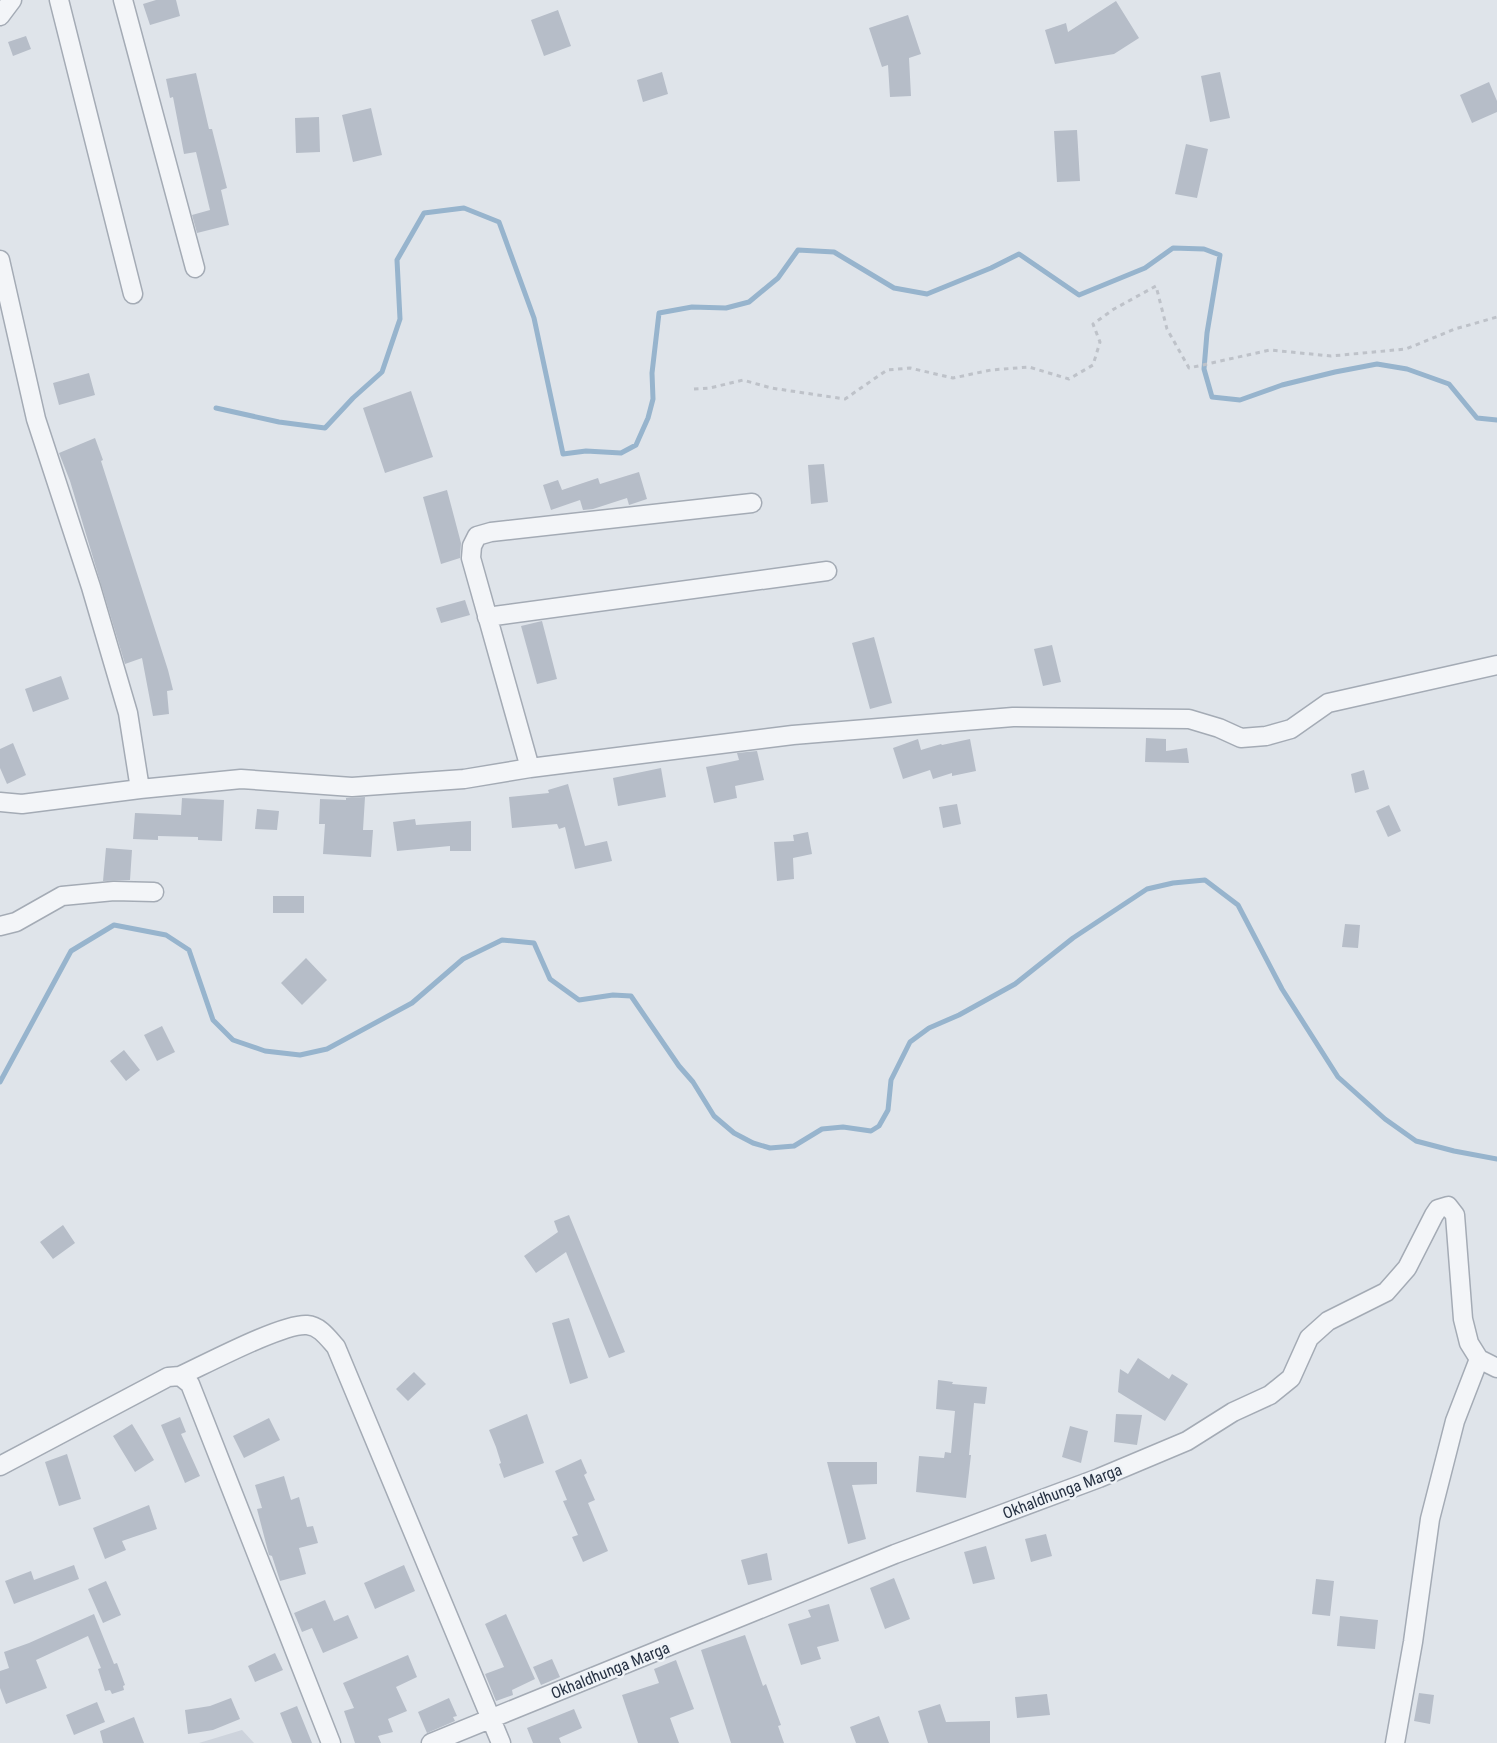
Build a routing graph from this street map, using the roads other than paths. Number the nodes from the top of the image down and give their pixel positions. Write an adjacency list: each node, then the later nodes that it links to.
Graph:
1 (12, 0): 4 (street)
2 (59, 0): 7 (street)
3 (123, 0): 6 (street)
4 (0, 16)
5 (0, 260): 13 (street)
6 (195, 268)
7 (133, 294)
8 (752, 503): 10 (street)
9 (827, 571): 10 (street)
10 (487, 616): 12 (street)
11 (1497, 665): 12 (street)
12 (530, 768): 13 (street)
13 (140, 789): 14 (street)
14 (0, 802)
15 (154, 892): 16 (street)
16 (0, 926)
17 (1479, 1359): 18 (street); 21 (street, Okhaldhunga Marga); 25 (street)
18 (1497, 1368)
19 (180, 1376): 20 (street); 21 (street); 22 (street)
20 (0, 1466)
21 (491, 1718): 23 (street, Okhaldhunga Marga); 24 (street)
22 (331, 1743)
23 (431, 1743)
24 (501, 1743)
25 (1395, 1743)

